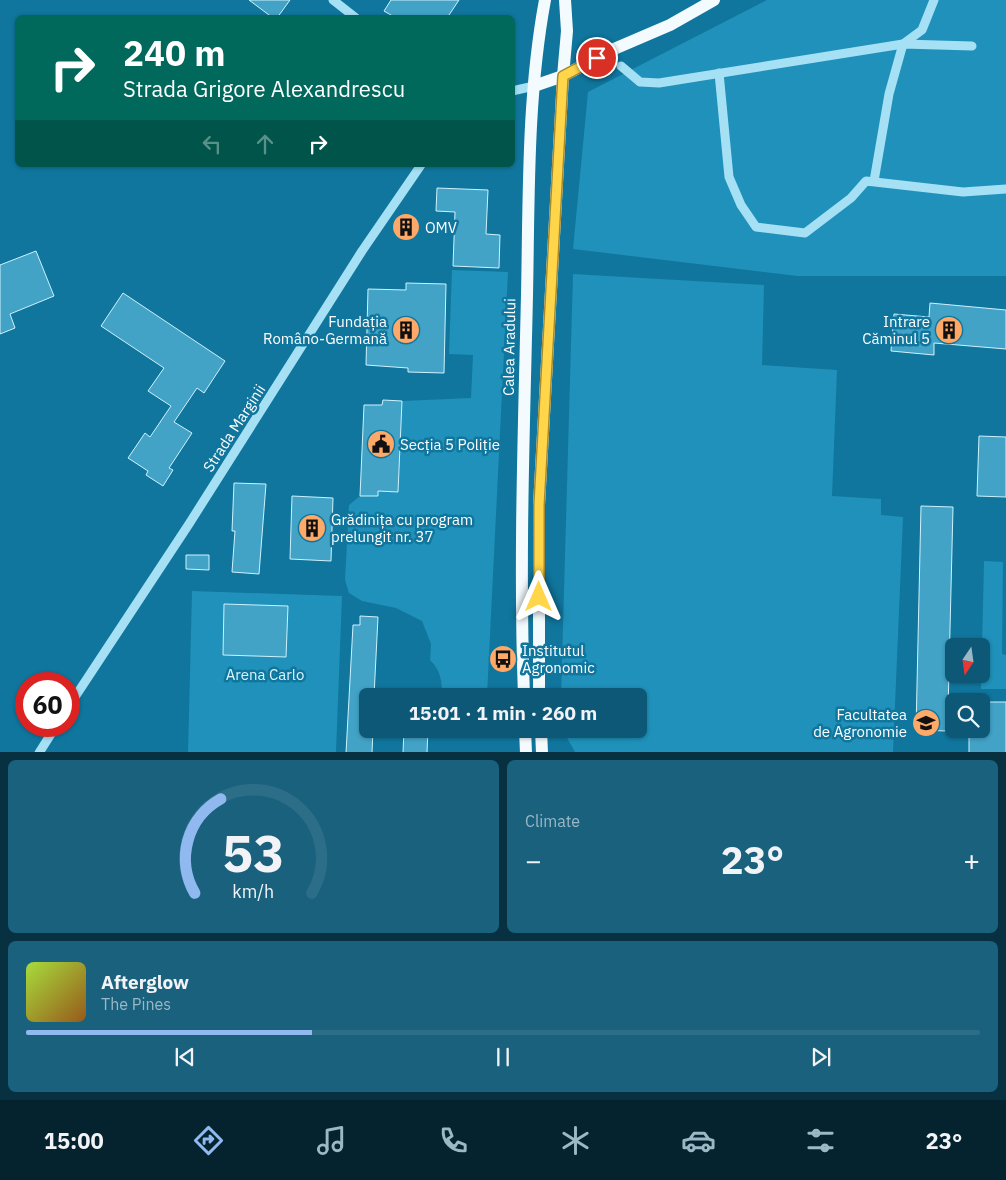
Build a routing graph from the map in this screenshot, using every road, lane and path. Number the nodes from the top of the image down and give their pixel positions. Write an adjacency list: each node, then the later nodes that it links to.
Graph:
1 (333, 0): 6 (street)
2 (545, 0): 12 (main road, Calea Aradului)
3 (565, 0): 11 (main road)
4 (714, 0): 11 (main road)
5 (934, 0): 7 (street)
6 (352, 15)
7 (903, 44): 8 (street); 10 (street); 15 (street)
8 (972, 46)
9 (621, 66): 10 (street)
10 (719, 73): 15 (street)
11 (563, 76): 12 (main road); 18 (main road)
12 (534, 86): 13 (street); 17 (main road, Calea Aradului)
13 (515, 90)
14 (420, 167): 19 (street, Strada Marginii)
15 (874, 181): 16 (street)
16 (1006, 189)
17 (524, 688)
18 (540, 688)
19 (80, 689)
20 (48, 737): 23 (street)
21 (525, 738): 24 (main road)
22 (541, 738): 25 (main road)
23 (38, 752)
24 (526, 752)
25 (542, 752)

